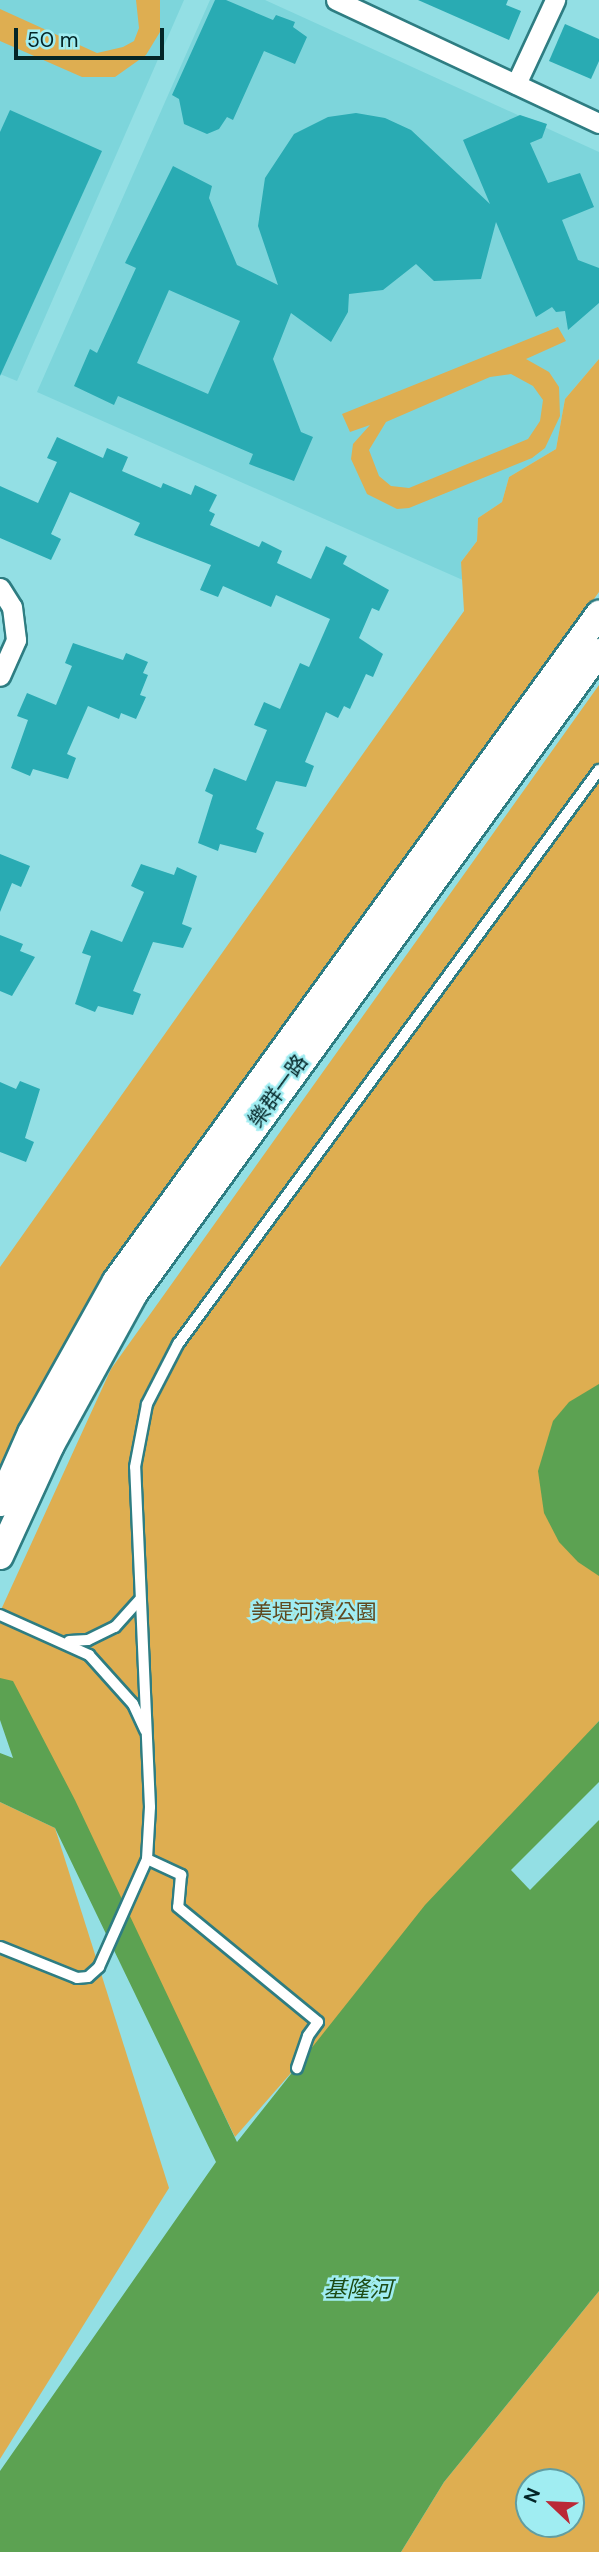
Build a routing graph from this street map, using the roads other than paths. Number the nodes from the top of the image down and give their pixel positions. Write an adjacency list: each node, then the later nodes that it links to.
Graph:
1 (336, 0): 3 (street)
2 (555, 0): 3 (street)
3 (516, 84): 4 (street)
4 (599, 123)
5 (0, 588): 8 (street)
6 (599, 614): 10 (main road, 樂群一路)
7 (599, 652): 11 (main road, 樂群一路)
8 (0, 676)
9 (599, 770): 12 (lane)
10 (0, 1503)
11 (0, 1556)
12 (139, 1600): 14 (lane); 15 (lane)
13 (0, 1615): 14 (lane)
14 (58, 1639): 15 (lane)
15 (148, 1738): 16 (lane)
16 (147, 1859): 17 (lane); 18 (lane)
17 (0, 1947)
18 (297, 2068)

